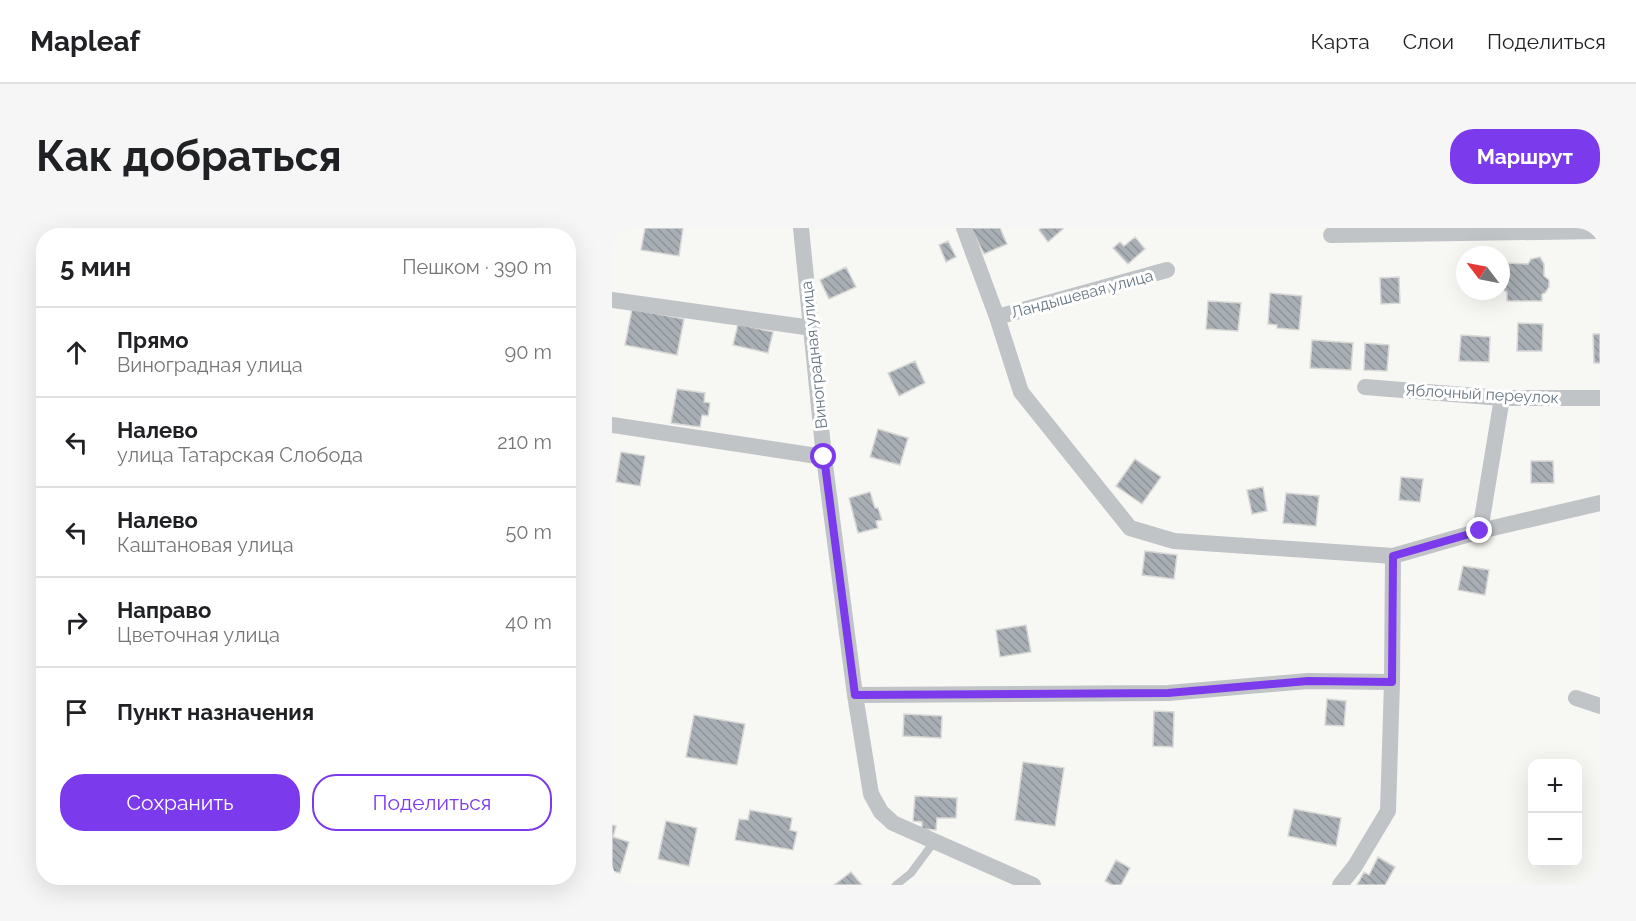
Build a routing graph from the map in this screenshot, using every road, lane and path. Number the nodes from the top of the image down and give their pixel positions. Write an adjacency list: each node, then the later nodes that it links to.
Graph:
1 (800, 228): 8 (street, Виноградная улица)
2 (964, 228): 7 (street)
3 (1600, 231): 4 (street)
4 (1331, 235)
5 (1167, 270): 7 (street, Ландышевая улица)
6 (612, 300): 8 (street)
7 (997, 317): 16 (street)
8 (813, 328): 13 (street, Виноградная улица)
9 (1365, 387): 10 (street, Яблочный переулок)
10 (1502, 398): 11 (street, Яблочный переулок); 15 (street)
11 (1600, 398)
12 (612, 425): 13 (street)
13 (824, 457): 18 (street, Виноградная улица)
14 (1600, 503): 15 (street)
15 (1480, 531): 16 (street)
16 (1393, 556): 17 (street)
17 (1392, 682): 18 (street); 24 (street)
18 (855, 695): 21 (street, Виноградная улица)
19 (1576, 699): 20 (street)
20 (1600, 706)
21 (934, 842): 22 (lane); 23 (street, Виноградная улица)
22 (896, 885)
23 (1033, 885)
24 (1340, 885)

